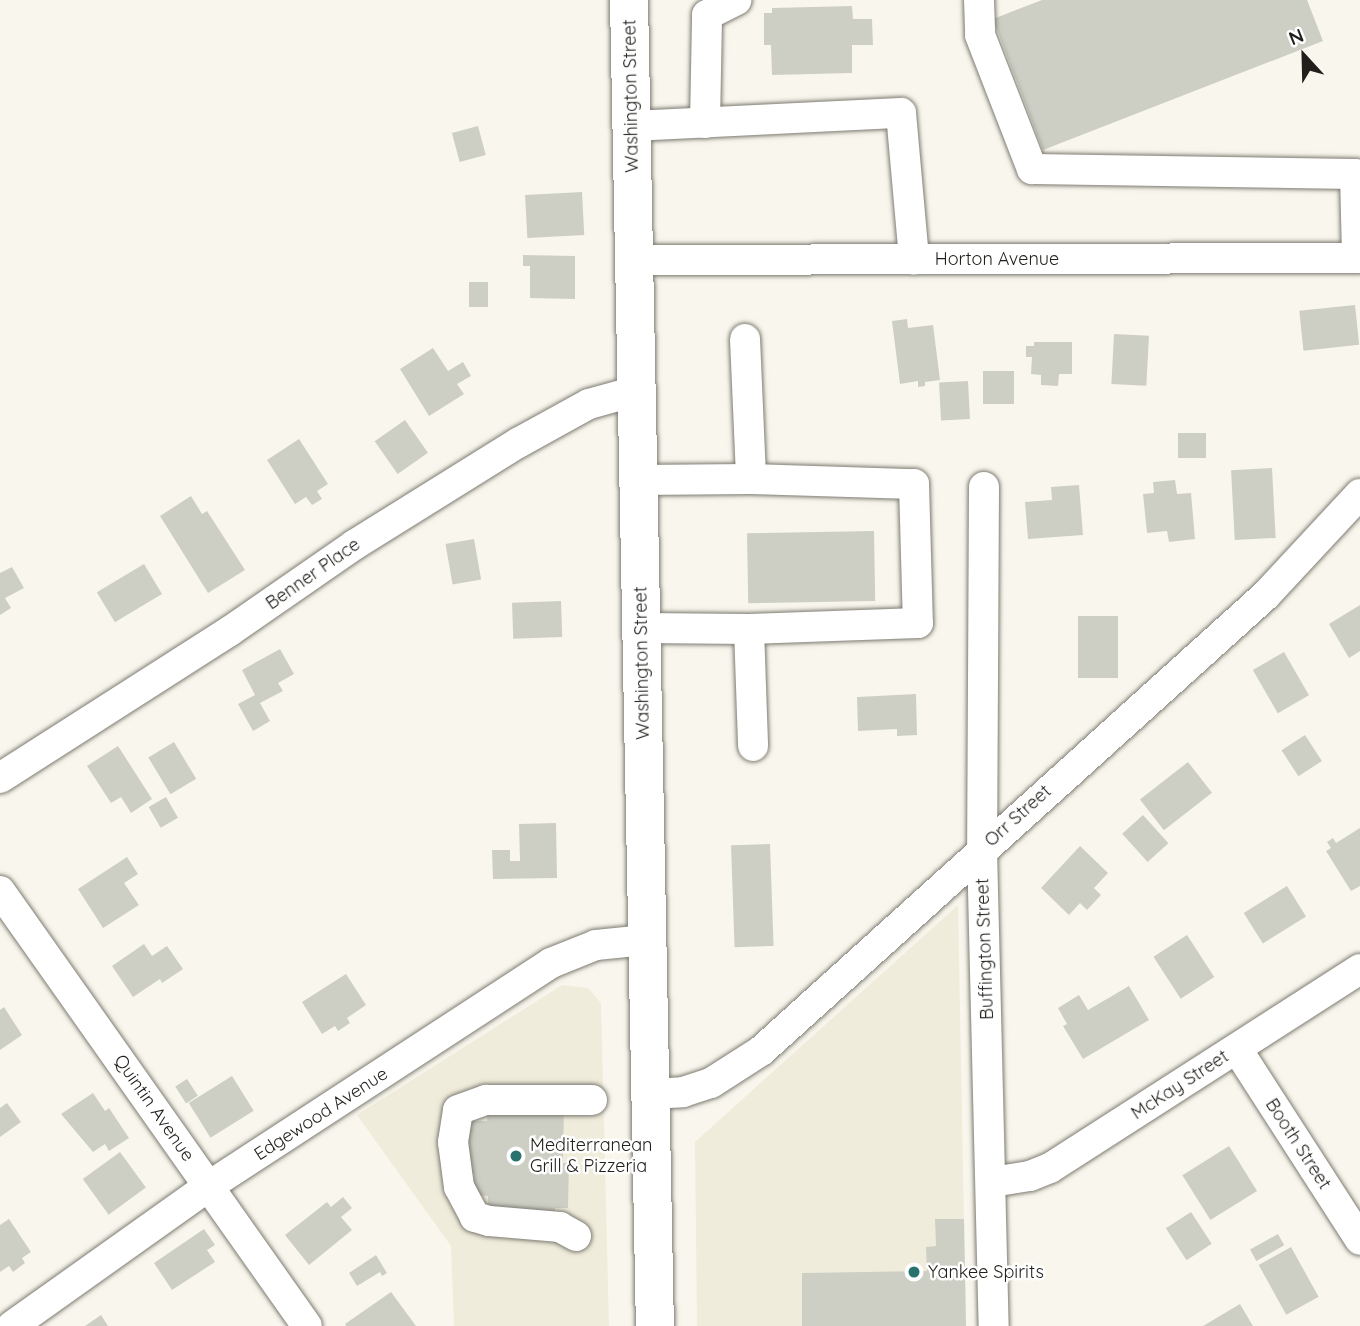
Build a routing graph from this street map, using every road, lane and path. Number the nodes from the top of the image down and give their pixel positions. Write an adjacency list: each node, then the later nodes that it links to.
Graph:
1 (629, 0): 5 (main road, Washington Street)
2 (736, 0): 4 (street)
3 (979, 0): 6 (street)
4 (705, 123): 5 (street); 8 (street)
5 (632, 126): 9 (main road, Washington Street)
6 (1357, 174): 7 (street)
7 (1358, 258): 8 (street, Horton Avenue)
8 (914, 259): 9 (street, Horton Avenue)
9 (635, 260): 11 (main road, Washington Street)
10 (745, 339): 12 (street)
11 (636, 391): 13 (main road, Washington Street); 19 (street, Benner Place)
12 (751, 479): 13 (street); 17 (street)
13 (638, 480): 16 (main road, Washington Street)
14 (984, 487): 20 (street, Buffington Street)
15 (1360, 494): 20 (street, Orr Street)
16 (642, 628): 17 (street); 22 (main road, Washington Street)
17 (749, 629): 18 (street)
18 (753, 746)
19 (0, 778)
20 (982, 849): 25 (street, Orr Street); 27 (street, Buffington Street)
21 (0, 891): 28 (street, Quintin Avenue)
22 (646, 940): 25 (main road, Washington Street); 28 (street, Edgewood Avenue)
23 (1360, 969): 24 (street, McKay Street)
24 (1237, 1049): 27 (street, McKay Street); 30 (street, Booth Street)
25 (650, 1094): 33 (main road, Washington Street)
26 (592, 1100): 29 (street)
27 (992, 1182): 34 (street, Buffington Street)
28 (209, 1186): 31 (street, Edgewood Avenue); 32 (street, Quintin Avenue)
29 (576, 1236)
30 (1360, 1240)
31 (12, 1326)
32 (307, 1326)
33 (655, 1326)
34 (995, 1326)

